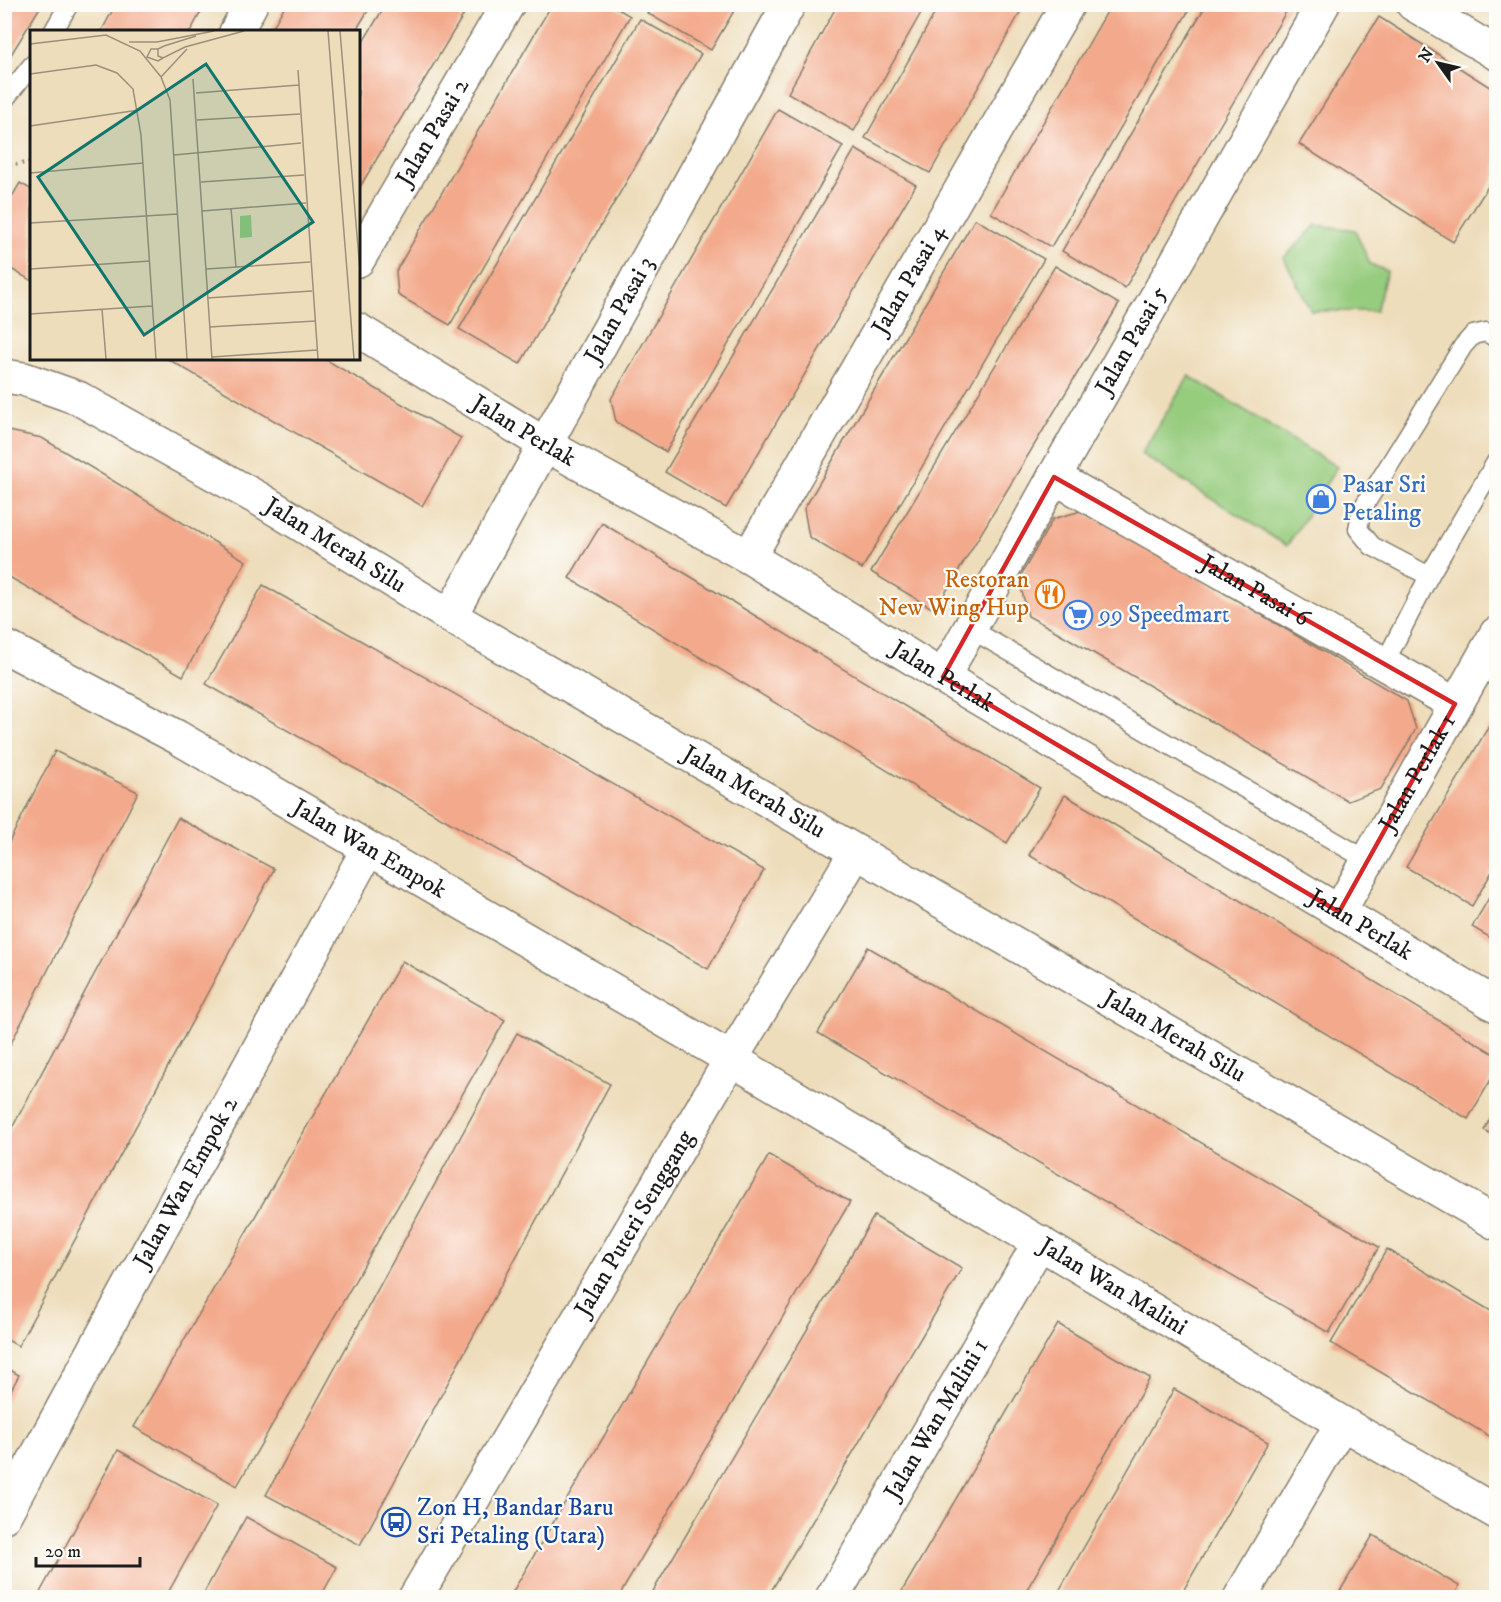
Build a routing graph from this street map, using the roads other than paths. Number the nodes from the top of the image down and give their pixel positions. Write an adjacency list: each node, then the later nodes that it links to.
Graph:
1 (69, 4): 8 (lane)
2 (251, 4): 9 (street)
3 (508, 4): 13 (street, Jalan Pasai 2)
4 (789, 4): 17 (street, Jalan Pasai 3)
5 (1068, 4): 20 (street, Jalan Pasai 4)
6 (1323, 4): 19 (street, Jalan Pasai 5)
7 (1413, 4): 10 (street)
8 (54, 30)
9 (237, 30)
10 (1497, 53)
11 (30, 68): 12 (lane)
12 (4, 100)
13 (360, 257)
14 (360, 331): 17 (street, Jalan Perlak)
15 (1497, 338): 21 (lane)
16 (4, 376): 22 (street, Jalan Merah Silu)
17 (546, 445): 20 (street, Jalan Perlak); 22 (street, Jalan Pasai 3)
18 (1497, 462): 21 (lane)
19 (1054, 477): 23 (street, Jalan Pasai 5); 26 (street, Jalan Pasai 6)
20 (749, 557): 27 (street, Jalan Perlak)
21 (1429, 576): 26 (lane)
22 (450, 616): 30 (street, Jalan Merah Silu)
23 (969, 628): 27 (street, Jalan Pasai 5); 31 (lane)
24 (1497, 634): 28 (street, Jalan Perlak 1)
25 (6, 649): 29 (street, Jalan Wan Empok)
26 (1384, 664): 28 (street, Jalan Pasai 6)
27 (943, 677): 32 (street, Jalan Perlak)
28 (1455, 704): 31 (street, Jalan Perlak 1)
29 (368, 849): 34 (street, Jalan Wan Empok); 39 (street, Jalan Wan Empok 2)
30 (856, 852): 34 (street, Jalan Puteri Senggang); 35 (street, Jalan Merah Silu)
31 (1367, 860): 32 (street, Jalan Perlak 1)
32 (1339, 912): 33 (street, Jalan Perlak)
33 (1497, 1005)
34 (731, 1059): 36 (street, Jalan Wan Malini); 40 (street, Jalan Puteri Senggang)
35 (1497, 1223)
36 (1040, 1242): 37 (street, Jalan Wan Malini); 41 (street, Jalan Wan Malini 1)
37 (1342, 1423): 38 (street, Jalan Wan Malini); 42 (street)
38 (1497, 1512)
39 (4, 1516)
40 (415, 1598)
41 (832, 1598)
42 (1240, 1598)

